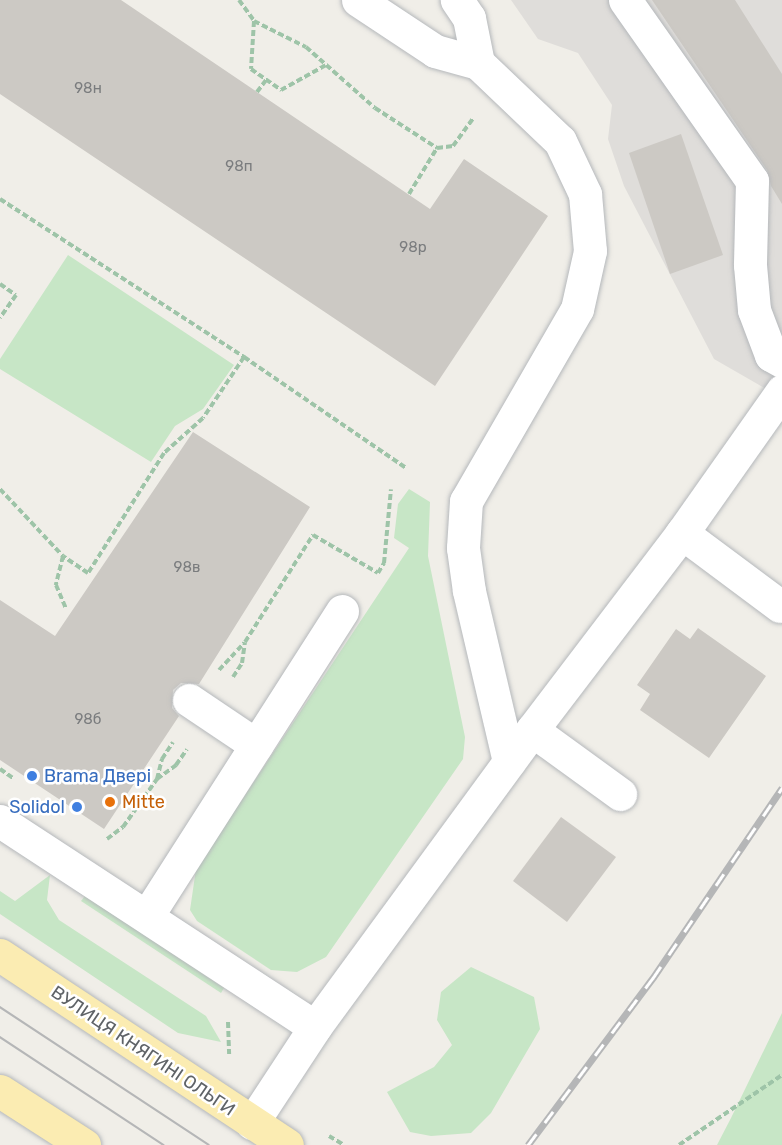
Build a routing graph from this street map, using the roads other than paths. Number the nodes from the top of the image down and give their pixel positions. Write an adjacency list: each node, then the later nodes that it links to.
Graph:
1 (358, 0): 4 (street)
2 (457, 0): 4 (street)
3 (625, 0): 5 (street)
4 (478, 63): 13 (street)
5 (782, 361)
6 (782, 391): 7 (street)
7 (682, 532): 8 (street); 11 (street)
8 (780, 606)
9 (342, 611): 12 (street)
10 (189, 700): 12 (street)
11 (532, 730): 13 (street); 14 (street)
12 (256, 745): 16 (street)
13 (509, 761): 18 (street)
14 (620, 794)
15 (0, 821): 16 (street)
16 (147, 916): 18 (street)
17 (0, 955): 20 (main road, ВУЛИЦЯ КНЯГИНІ ОЛЬГИ)
18 (315, 1027): 20 (street)
19 (0, 1091): 21 (main road)
20 (252, 1124): 22 (main road, ВУЛИЦЯ КНЯГИНІ ОЛЬГИ)
21 (84, 1145)
22 (287, 1145)

